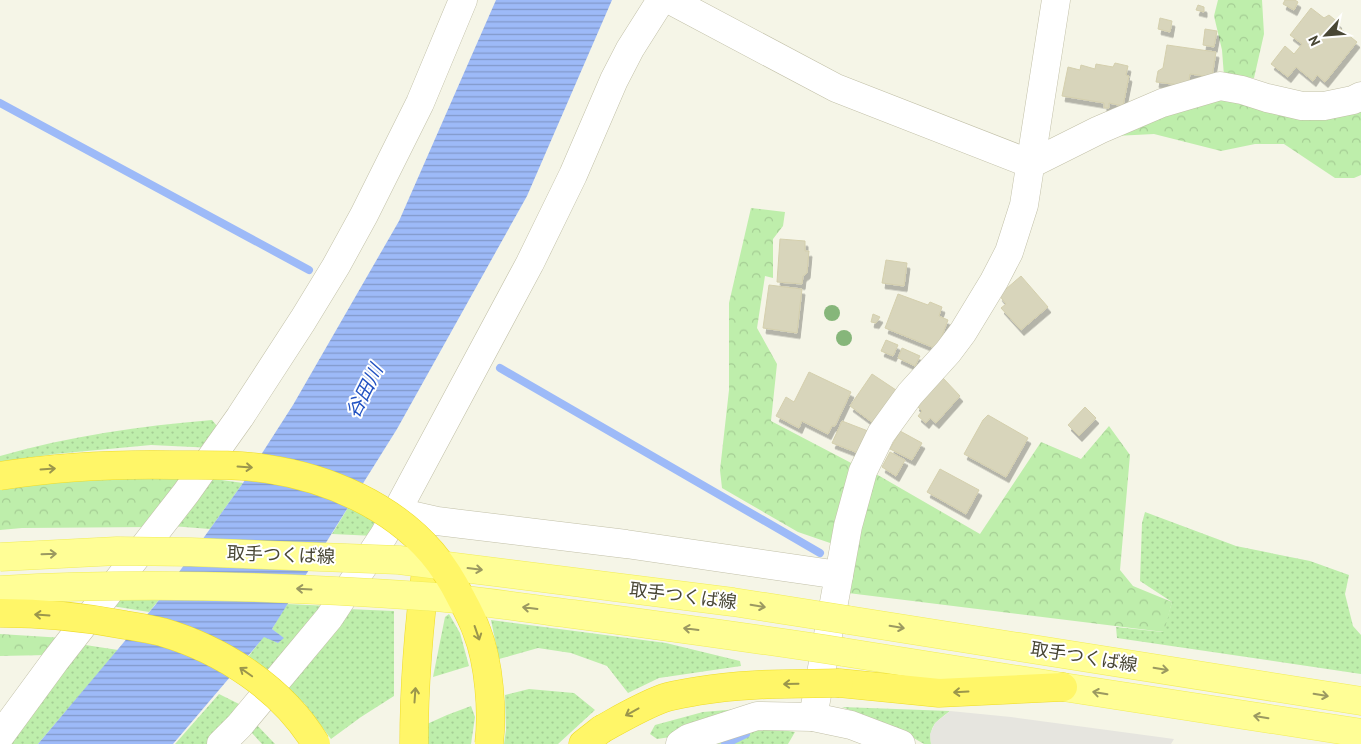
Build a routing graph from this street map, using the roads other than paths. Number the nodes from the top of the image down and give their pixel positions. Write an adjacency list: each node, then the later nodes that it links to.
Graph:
1 (463, 0): 19 (street)
2 (661, 0): 8 (street)
3 (670, 0): 6 (street)
4 (1056, 0): 6 (street)
5 (1361, 96): 6 (street)
6 (1031, 164): 11 (street)
7 (0, 476): 24 (highway, one-way to 24, bridge)
8 (397, 512): 11 (street); 21 (street)
9 (0, 557): 10 (main road, 取手つくば線, one-way to 10, bridge)
10 (427, 563): 13 (highway); 16 (main road, 取手つくば線, one-way to 16, bridge)
11 (839, 575): 17 (street)
12 (0, 590): 13 (main road, 取手つくば線, one-way to 12, bridge)
13 (423, 596): 15 (main road, 取手つくば線, one-way to 13, bridge); 23 (highway, one-way to 13)
14 (0, 613): 22 (highway, one-way to 14, bridge)
15 (1063, 688): 18 (main road, 取手つくば線, one-way to 15); 20 (highway, one-way to 20, bridge)
16 (1361, 701)
17 (813, 717): 25 (street); 26 (street)
18 (1361, 733)
19 (0, 736)
20 (592, 736)
21 (221, 744)
22 (316, 744)
23 (414, 744)
24 (489, 744)
25 (680, 744)
26 (901, 744)

